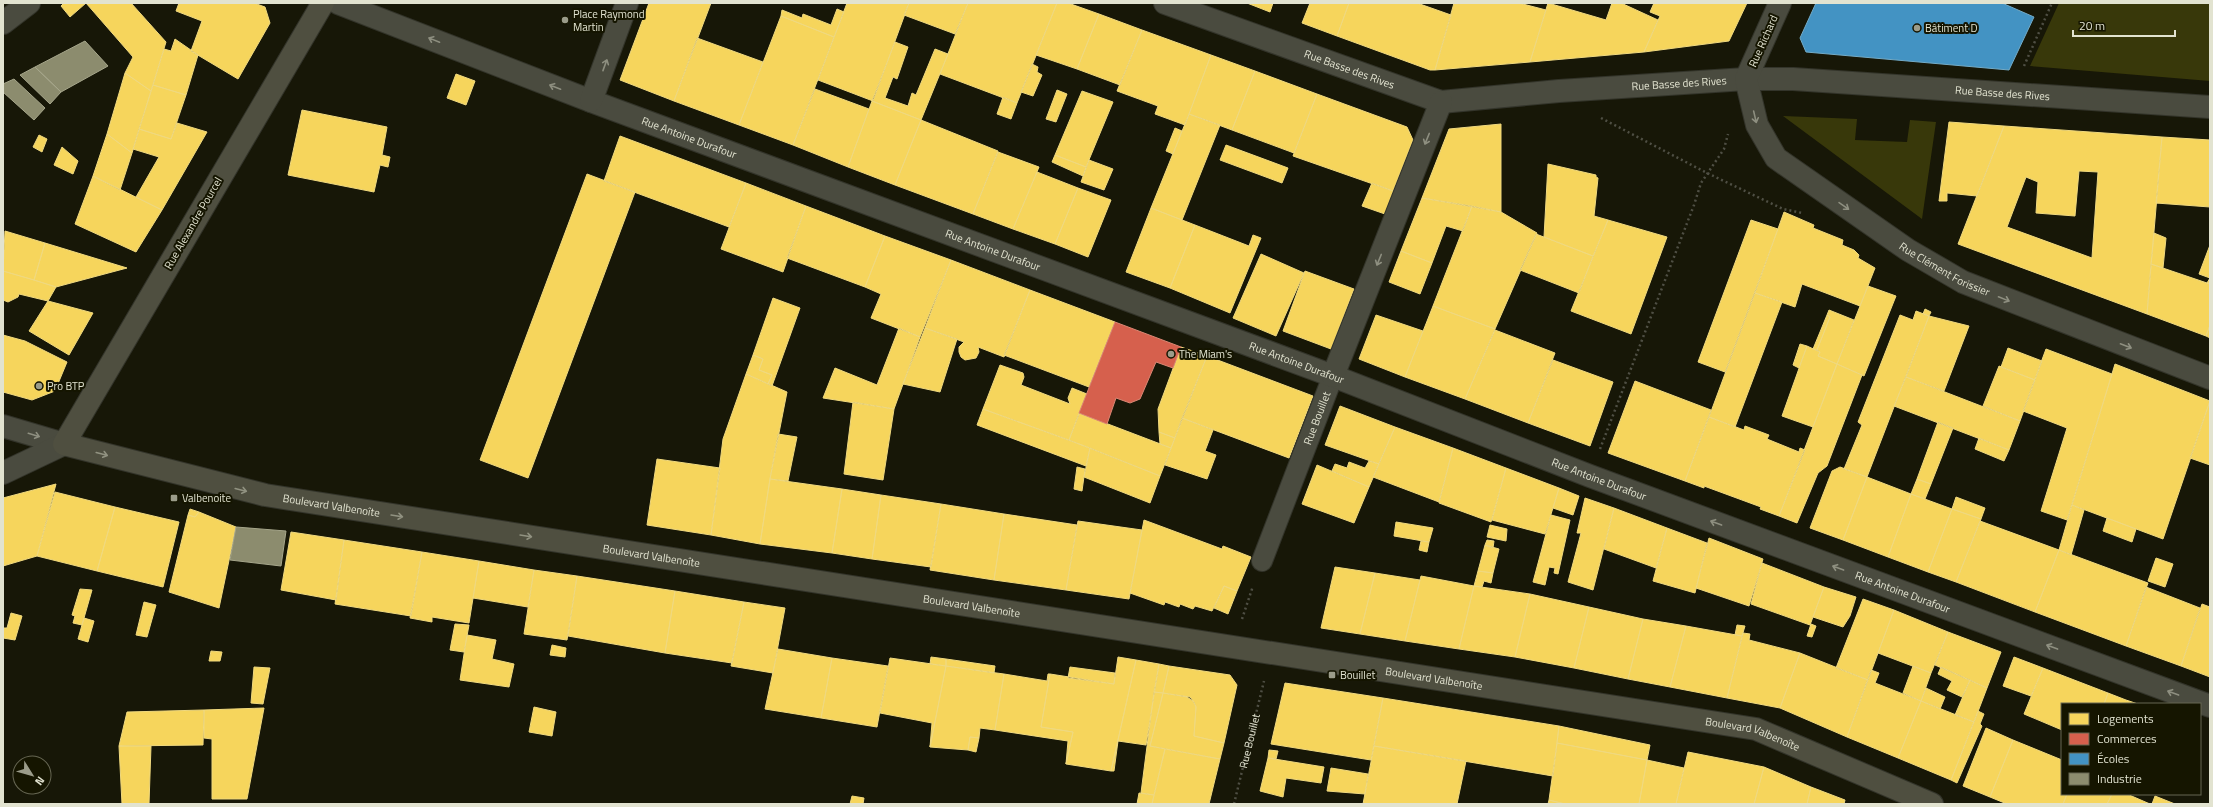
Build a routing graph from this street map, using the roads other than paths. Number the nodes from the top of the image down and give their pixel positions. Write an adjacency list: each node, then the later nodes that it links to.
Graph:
1 (29, 3): 7 (street)
2 (323, 3): 15 (main road, Rue Alexandre Pourcel)
3 (338, 3): 9 (street, Rue Antoine Durafour, one-way to 3)
4 (627, 3): 9 (street, one-way to 4)
5 (1165, 3): 10 (street, Rue Basse des Rives)
6 (1780, 3): 8 (street, Rue Richard)
7 (3, 24)
8 (1746, 79): 10 (street, Rue Basse des Rives); 11 (street, Rue Basse des Rives); 13 (street, Rue Clément Forissier, one-way to 13)
9 (591, 101): 12 (street, Rue Antoine Durafour)
10 (1441, 102): 12 (street, Rue Bouillet, one-way to 12)
11 (2210, 107)
12 (1333, 376): 17 (lane, Rue Bouillet); 18 (street, Rue Antoine Durafour, one-way to 12)
13 (2210, 378)
14 (3, 426): 15 (street, Boulevard Valbenoîte, one-way to 15)
15 (64, 444): 16 (street); 19 (main road, Boulevard Valbenoîte, one-way to 19)
16 (3, 473)
17 (1262, 561)
18 (2210, 706)
19 (1932, 804)

